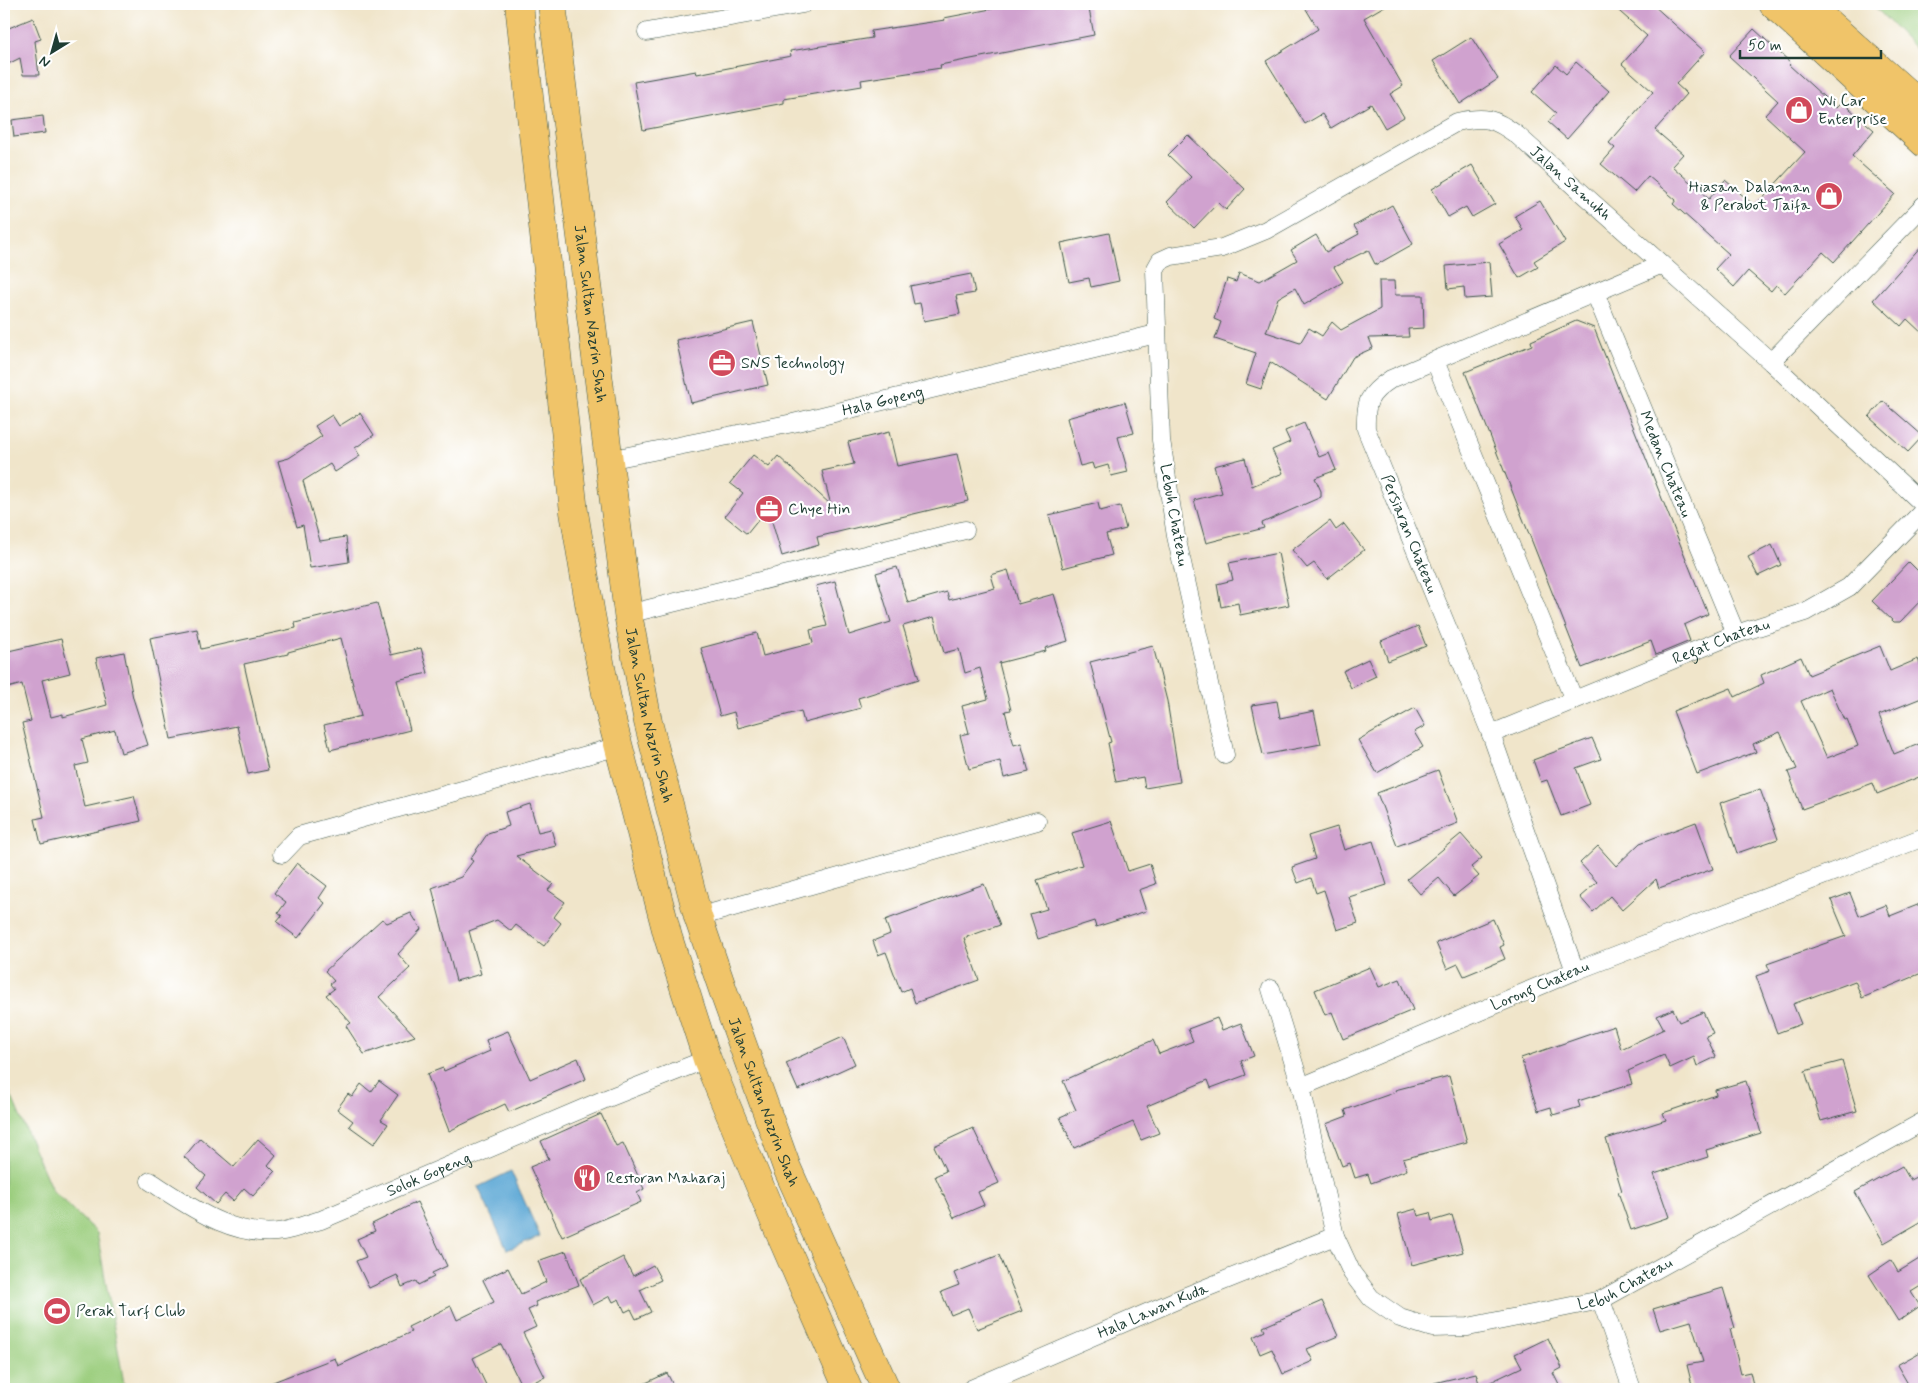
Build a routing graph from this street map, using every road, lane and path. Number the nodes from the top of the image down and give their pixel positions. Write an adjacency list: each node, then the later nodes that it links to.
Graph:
1 (518, 4): 24 (main road, Jalan Sultan Nazrin Shah)
2 (552, 4): 16 (main road, Jalan Sultan Nazrin Shah)
3 (803, 4): 6 (street)
4 (1773, 4): 8 (main road)
5 (1807, 4): 7 (main road)
6 (647, 32)
7 (1924, 108)
8 (1924, 143)
9 (1924, 205): 15 (street)
10 (1660, 265): 11 (street, Jalan Samukh); 12 (street, Persiaran Chateau); 15 (street, Jalan Samukh)
11 (1155, 270): 13 (street, Lebuh Chateau)
12 (1595, 293): 14 (street, Persiaran Chateau); 21 (street, Medan Chateau)
13 (1156, 334): 16 (street, Hala Gopeng); 25 (street, Lebuh Chateau)
14 (1435, 360): 22 (street); 23 (street, Persiaran Chateau)
15 (1771, 362): 17 (street, Jalan Samukh)
16 (608, 460): 20 (main road, Jalan Sultan Nazrin Shah)
17 (1924, 505)
18 (1924, 510): 21 (street, Regat Chateau)
19 (965, 530): 20 (street)
20 (628, 614): 29 (main road, Jalan Sultan Nazrin Shah)
21 (1736, 634): 22 (street, Regat Chateau)
22 (1574, 700): 23 (street, Regat Chateau)
23 (1491, 734): 30 (street, Persiaran Chateau)
24 (619, 746): 28 (street); 32 (main road, Jalan Sultan Nazrin Shah)
25 (1225, 755)
26 (1036, 820): 29 (street)
27 (1924, 837): 30 (street, Lorong Chateau)
28 (282, 854)
29 (698, 917): 39 (main road, Jalan Sultan Nazrin Shah)
30 (1575, 971): 33 (street, Lorong Chateau)
31 (1271, 989): 33 (street)
32 (707, 1059): 35 (street, Solok Gopeng); 38 (main road, Jalan Sultan Nazrin Shah)
33 (1301, 1087): 36 (street)
34 (1924, 1121): 37 (street, Lebuh Chateau)
35 (150, 1181)
36 (1335, 1236): 37 (street, Lebuh Chateau); 40 (street, Hala Lawan Kuda)
37 (1601, 1300): 41 (street)
38 (848, 1389)
39 (886, 1389)
40 (971, 1389)
41 (1632, 1389)

